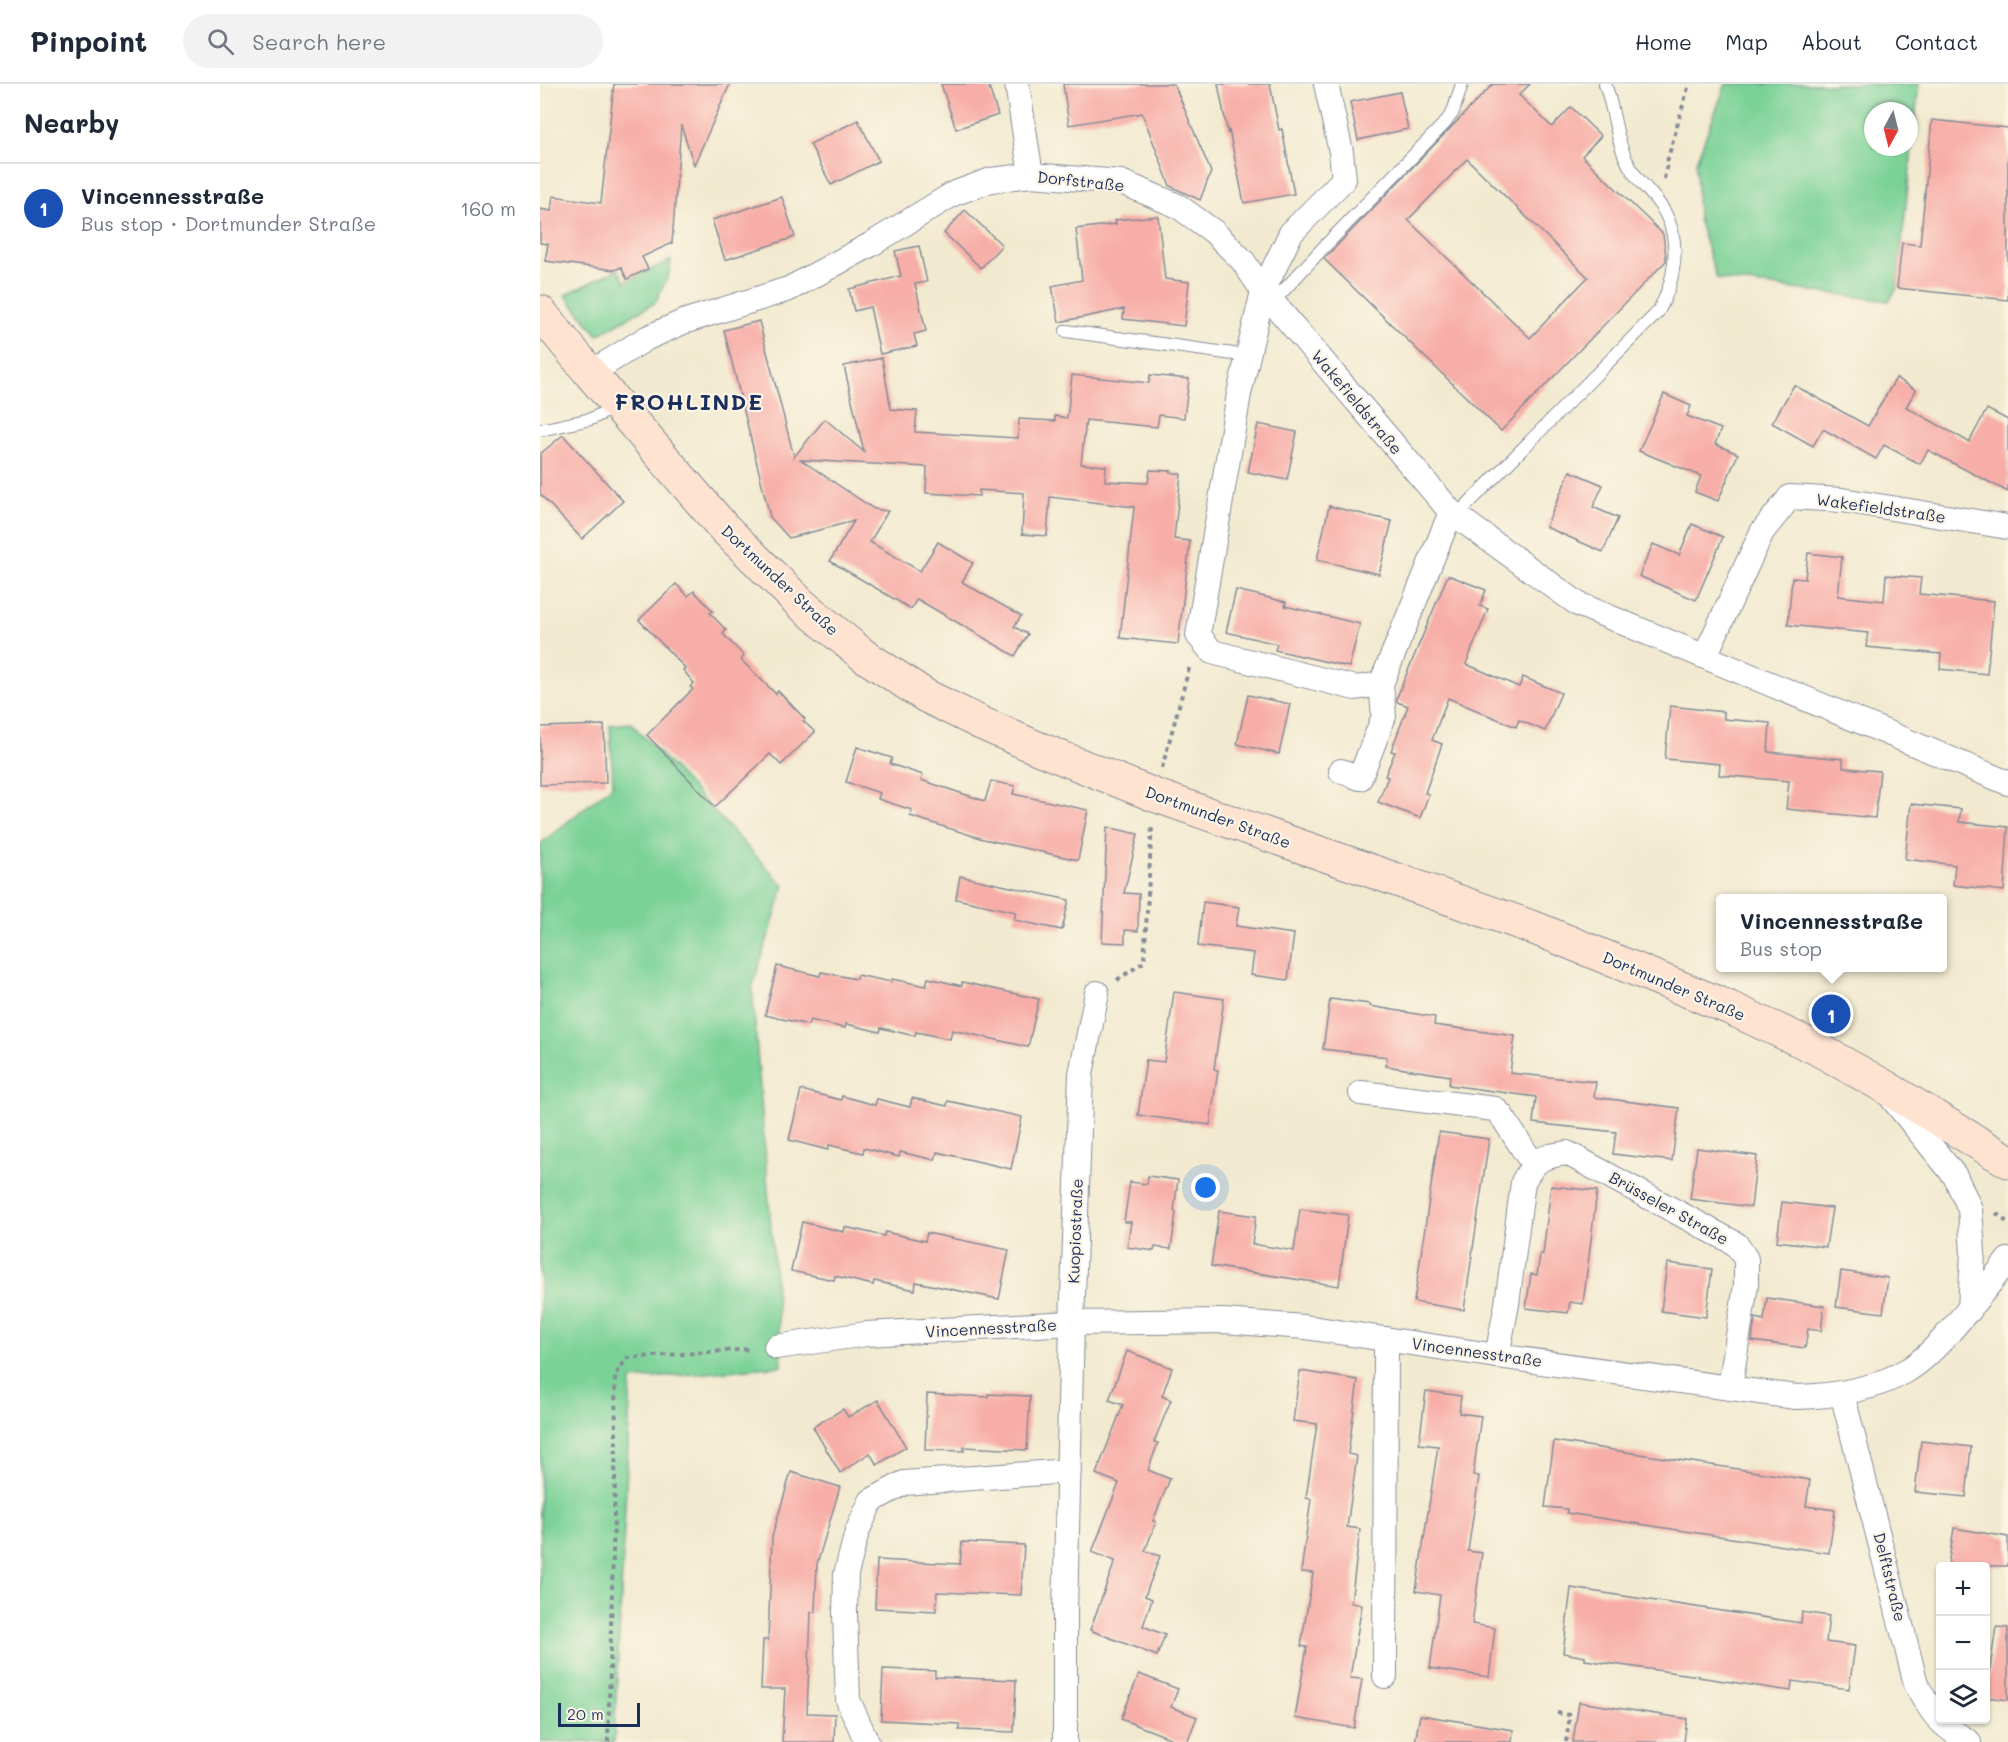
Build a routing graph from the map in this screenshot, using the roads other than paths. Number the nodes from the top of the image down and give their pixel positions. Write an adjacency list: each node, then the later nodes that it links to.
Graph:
1 (1017, 84): 5 (street)
2 (1326, 84): 6 (street)
3 (1462, 84): 6 (lane)
4 (1605, 84): 13 (lane)
5 (1031, 175): 6 (street, Dorfstraße); 10 (street, Dorfstraße)
6 (1268, 296): 9 (street); 13 (street, Wakefieldstraße)
7 (540, 312): 10 (main road, Dortmunder Straße)
8 (1066, 331): 9 (lane)
9 (1248, 356): 16 (street)
10 (590, 373): 11 (main road, Dortmunder Straße)
11 (618, 406): 12 (lane); 20 (main road, Dortmunder Straße)
12 (540, 430)
13 (1454, 514): 15 (street, Wakefieldstraße); 16 (street)
14 (2008, 527): 15 (street, Wakefieldstraße)
15 (1705, 656): 18 (street, Wakefieldstraße)
16 (1381, 684): 17 (street)
17 (1341, 771)
18 (2008, 783)
19 (1097, 993): 26 (street, Kuopiostraße)
20 (1882, 1085): 22 (main road, Dortmunder Straße); 25 (street)
21 (1361, 1093): 23 (street)
22 (2008, 1161)
23 (1533, 1164): 29 (street); 30 (street, Brüsseler Straße)
24 (2008, 1260): 25 (street, Vincennesstraße)
25 (1970, 1310): 31 (street, Vincennesstraße)
26 (1072, 1323): 27 (street, Vincennesstraße); 28 (street, Vincennesstraße); 32 (street, Kuopiostraße)
27 (1386, 1339): 29 (street, Vincennesstraße); 33 (street)
28 (776, 1347)
29 (1497, 1356): 30 (street, Vincennesstraße)
30 (1730, 1387): 31 (street, Vincennesstraße)
31 (1842, 1393): 36 (street, Delftstraße)
32 (1069, 1471): 34 (street); 35 (street, Kuopiostraße)
33 (1385, 1676)
34 (867, 1742)
35 (1065, 1742)
36 (1969, 1742)

